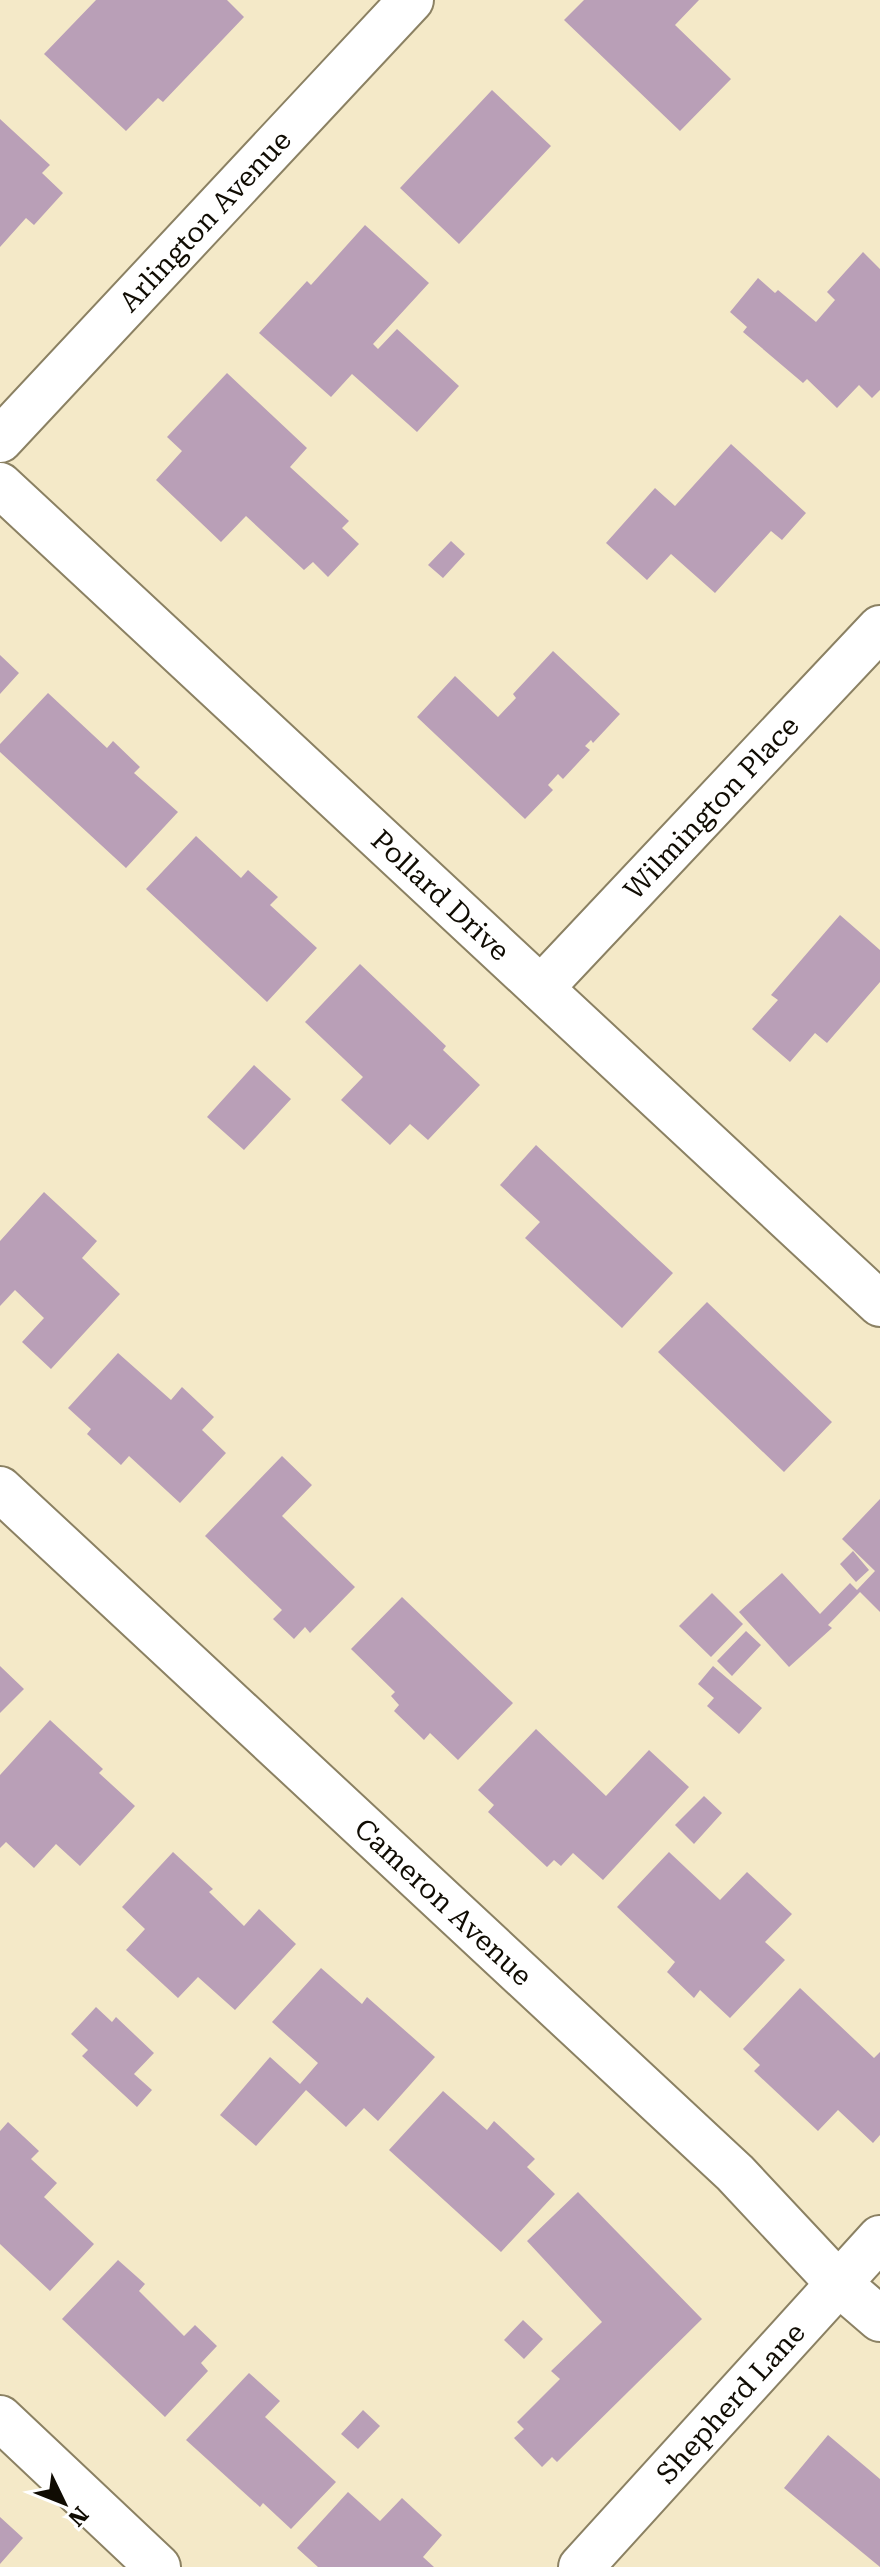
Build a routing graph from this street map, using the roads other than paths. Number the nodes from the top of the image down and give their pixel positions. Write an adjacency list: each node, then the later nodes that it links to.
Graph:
1 (411, 0): 2 (street, Arlington Avenue)
2 (0, 440)
3 (0, 485): 5 (street, Pollard Drive)
4 (880, 628): 5 (street, Wilmington Place)
5 (541, 988): 6 (street, Pollard Drive)
6 (880, 1304)
7 (0, 1489): 9 (street, Cameron Avenue)
8 (880, 2238): 9 (street, Shepherd Lane)
9 (837, 2282): 10 (street, Cameron Avenue); 13 (street, Shepherd Lane)
10 (880, 2319)
11 (0, 2418): 12 (street)
12 (158, 2567)
13 (581, 2567)

